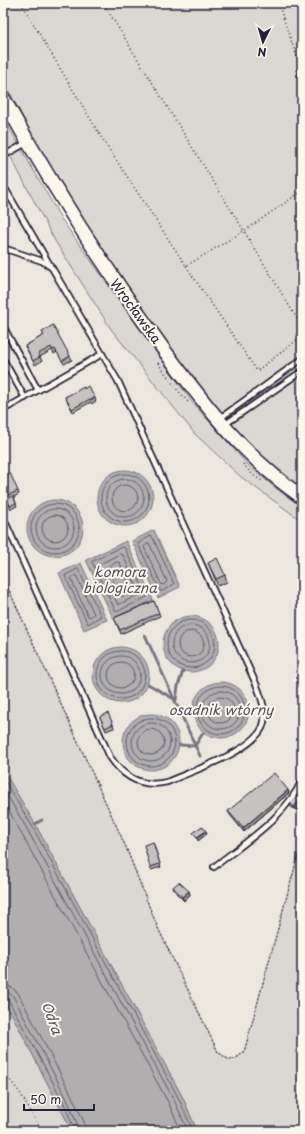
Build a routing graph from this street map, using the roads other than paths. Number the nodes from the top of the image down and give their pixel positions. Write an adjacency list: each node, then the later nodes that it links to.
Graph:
1 (301, 69): 2 (lane)
2 (302, 81)
3 (3, 98): 4 (main road, Wrocławska)
4 (28, 142): 5 (lane); 17 (main road, Wrocławska)
5 (3, 156)
6 (3, 185): 8 (lane)
7 (3, 248): 8 (lane)
8 (52, 268): 10 (lane)
9 (3, 326): 14 (lane)
10 (102, 354): 14 (lane); 19 (lane)
11 (302, 359): 17 (lane)
12 (3, 360): 15 (lane)
13 (302, 371): 17 (lane)
14 (38, 390): 15 (lane)
15 (25, 398): 16 (lane)
16 (3, 410)
17 (220, 423): 18 (main road, Wrocławska)
18 (302, 497)
19 (3, 517)
20 (302, 780): 21 (lane)
21 (214, 867)

